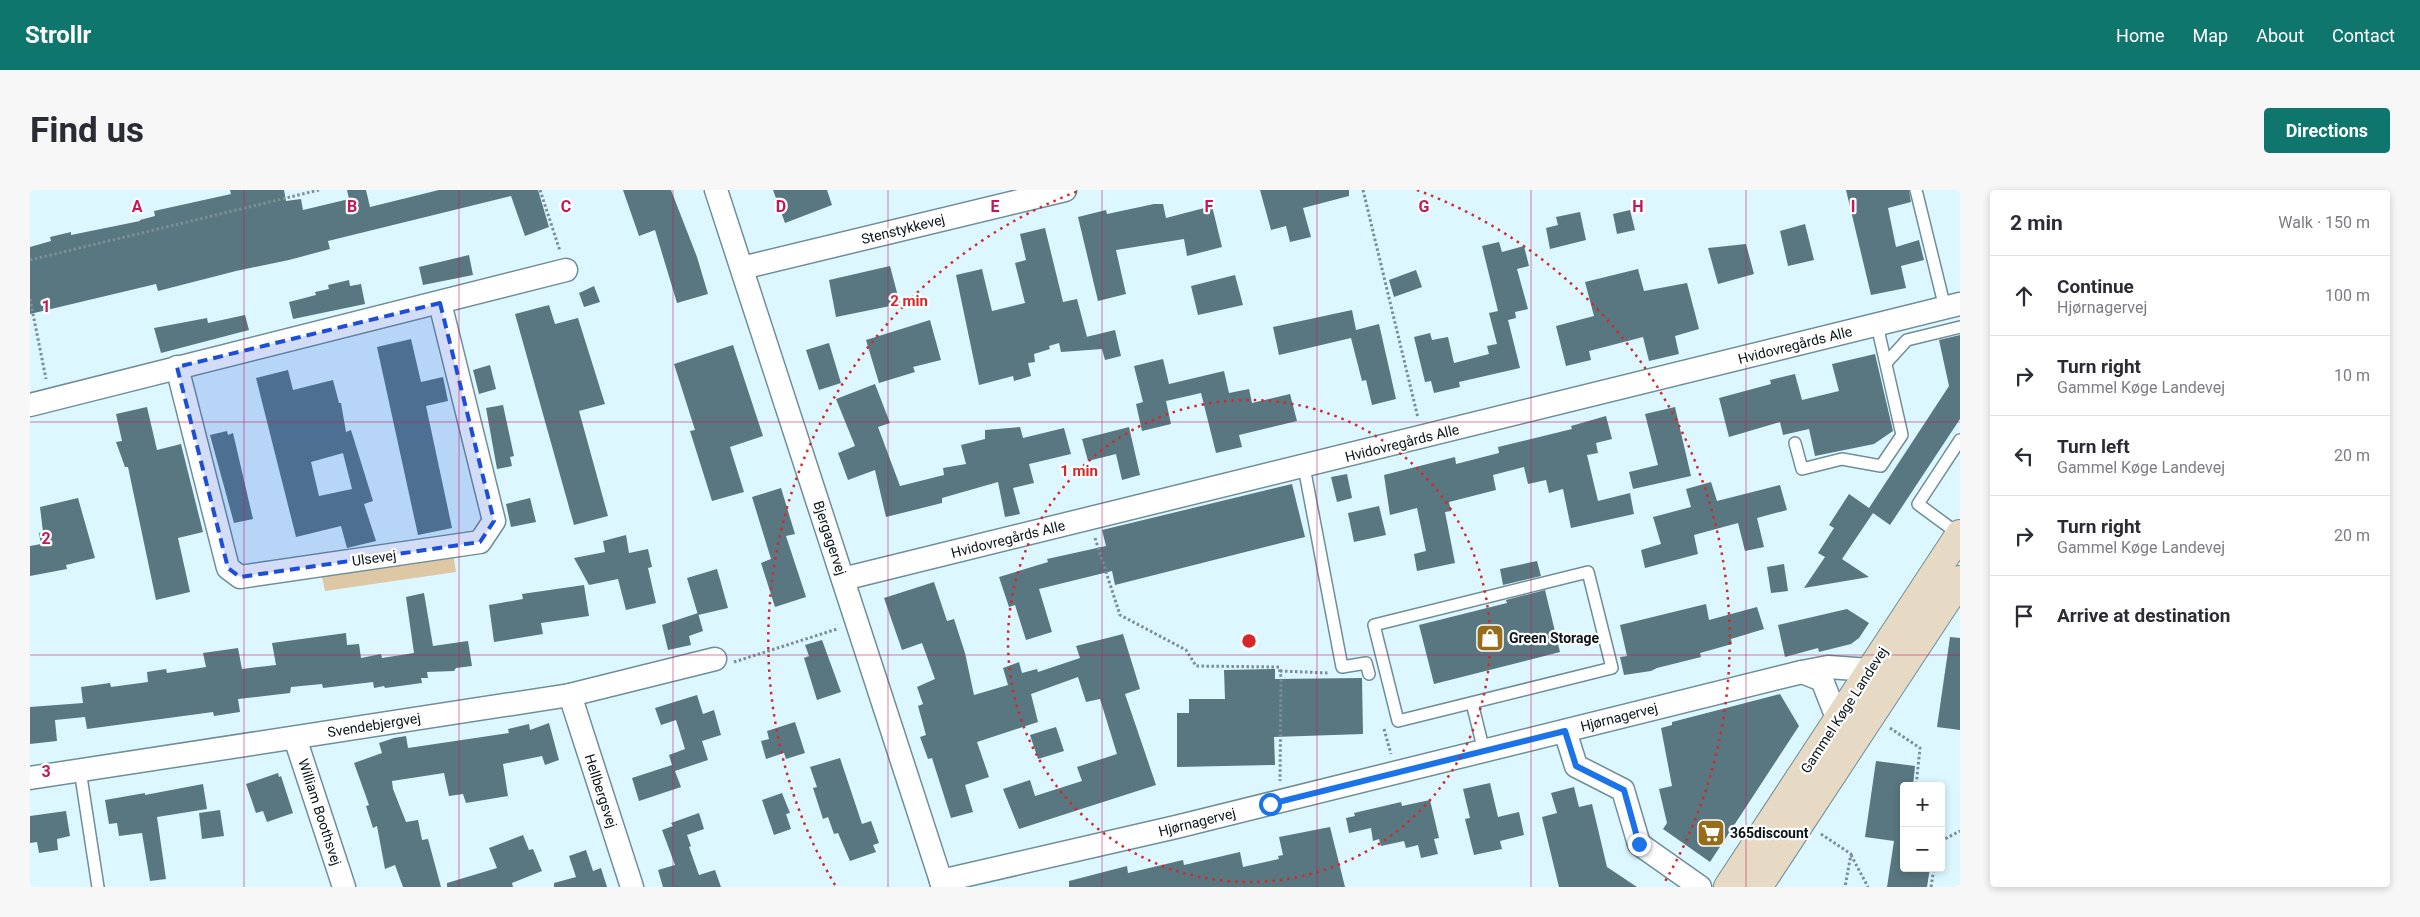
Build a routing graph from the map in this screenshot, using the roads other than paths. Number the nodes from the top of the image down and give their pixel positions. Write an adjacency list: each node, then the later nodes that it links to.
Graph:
1 (716, 190): 4 (street, Bjergagervej)
2 (1065, 190): 4 (street, Stenstykkevej)
3 (1916, 190): 7 (lane)
4 (742, 268): 17 (street, Bjergagervej)
5 (566, 270): 6 (street)
6 (440, 303): 11 (street); 11 (street, Ulsevej)
7 (1953, 306): 8 (street, Hvidovregårds Alle)
8 (1877, 325): 10 (lane); 15 (street, Hvidovregårds Alle)
9 (1960, 327): 10 (lane)
10 (1886, 363): 14 (lane)
11 (177, 367): 12 (street)
12 (40, 402)
13 (1960, 440): 16 (lane)
14 (1795, 443)
15 (1304, 467): 17 (street, Hvidovregårds Alle); 22 (lane)
16 (1960, 534): 20 (main road, Gammel Køge Landevej)
17 (843, 579): 31 (street, Bjergagervej)
18 (1960, 580): 37 (main road, Gammel Køge Landevej)
19 (715, 659): 23 (street, Svendebjergvej)
20 (1870, 670): 21 (street, Hjørnagervej); 25 (main road, Gammel Køge Landevej)
21 (1802, 672): 25 (street); 26 (street, Hjørnagervej)
22 (1369, 674)
23 (570, 695): 27 (street, Svendebjergvej); 34 (street, Hellbergsvej)
24 (1472, 703): 24 (lane); 28 (lane)
25 (1837, 718): 36 (main road, Gammel Køge Landevej)
26 (1565, 731): 28 (street, Hjørnagervej); 35 (street)
27 (295, 738): 29 (street, Svendebjergvej); 33 (street, William Boothsvej)
28 (1484, 751): 31 (street, Hjørnagervej)
29 (80, 770): 30 (street, Svendebjergvej); 32 (lane)
30 (30, 778)
31 (942, 884)
32 (98, 887)
33 (344, 887)
34 (632, 887)
35 (1700, 887)
36 (1728, 887)
37 (1758, 887)

